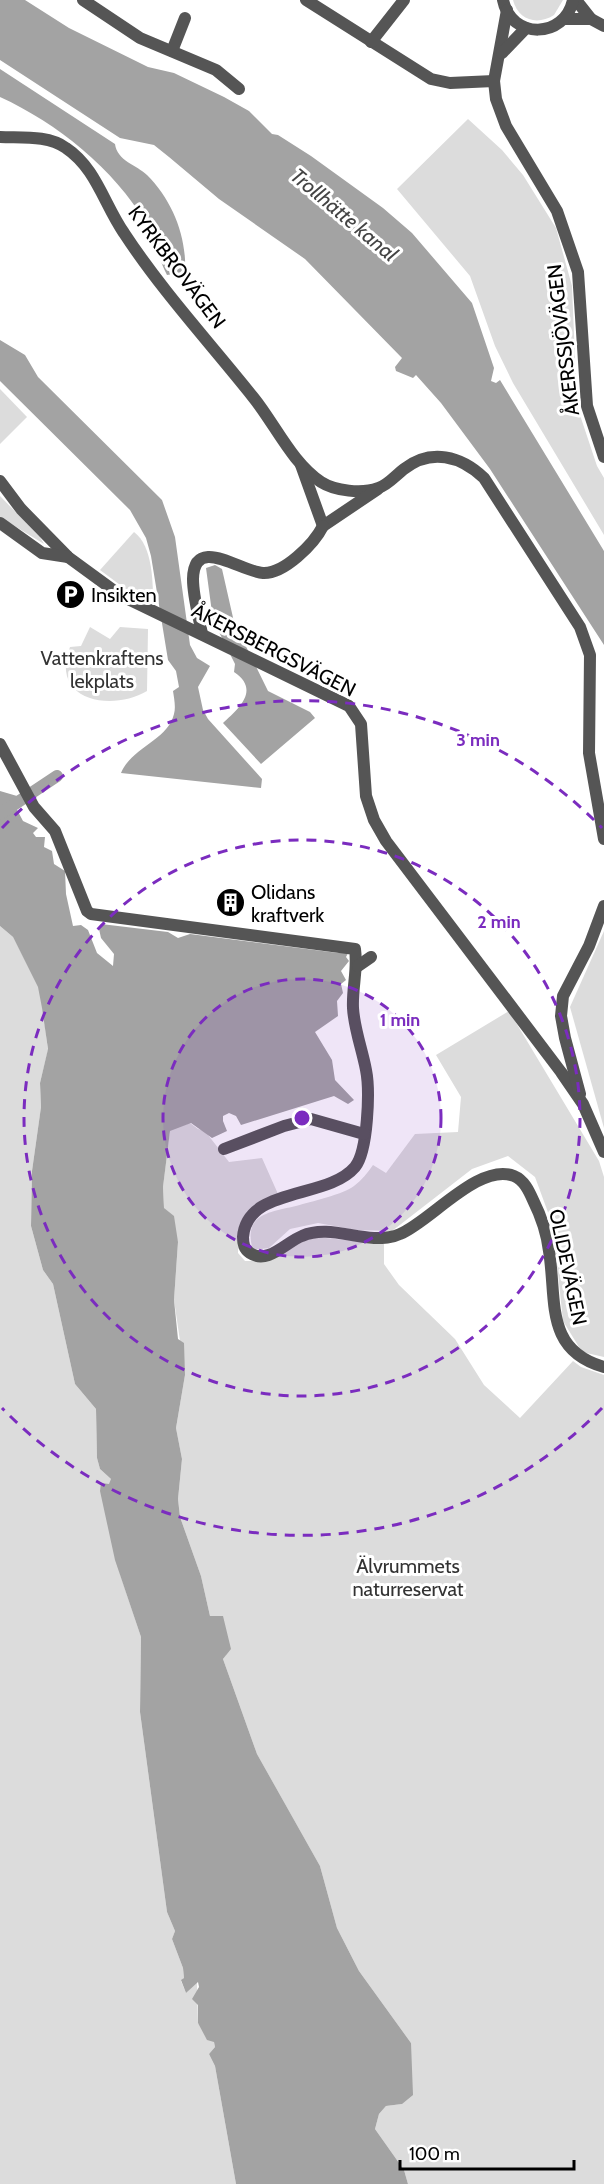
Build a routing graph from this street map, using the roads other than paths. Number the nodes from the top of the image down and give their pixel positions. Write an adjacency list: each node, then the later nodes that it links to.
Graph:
1 (83, 0): 12 (street)
2 (306, 0): 11 (street)
3 (404, 0): 11 (street)
4 (575, 0): 7 (street); 8 (street)
5 (505, 5): 10 (street); 13 (street, ÅKERSSJÖVÄGEN)
6 (185, 18): 12 (street)
7 (564, 19): 8 (street); 10 (street)
8 (591, 19): 9 (street)
9 (604, 26)
10 (526, 28): 13 (street, ÅKERSSJÖVÄGEN)
11 (371, 42): 14 (street)
12 (172, 51): 15 (street)
13 (500, 57): 14 (street, ÅKERSSJÖVÄGEN)
14 (494, 81): 17 (street, ÅKERSSJÖVÄGEN)
15 (239, 89)
16 (0, 137): 18 (street, KYRKBROVÄGEN)
17 (604, 457)
18 (300, 463): 20 (street, KYRKBROVÄGEN); 22 (street, KYRKBROVÄGEN)
19 (0, 481): 23 (street, ÅKERSBERGSVÄGEN)
20 (379, 488): 22 (street); 26 (street)
21 (0, 523): 23 (street)
22 (323, 526): 24 (street)
23 (69, 557): 24 (street, ÅKERSBERGSVÄGEN)
24 (198, 632): 30 (street, ÅKERSBERGSVÄGEN)
25 (0, 744): 29 (street)
26 (604, 839)
27 (604, 906): 30 (street)
28 (371, 957): 29 (street)
29 (358, 966): 31 (street, OLIDEVÄGEN)
30 (583, 1104): 33 (street, ÅKERSBERGSVÄGEN)
31 (364, 1134): 32 (street); 34 (street, OLIDEVÄGEN)
32 (224, 1149)
33 (604, 1152)
34 (604, 1367)

